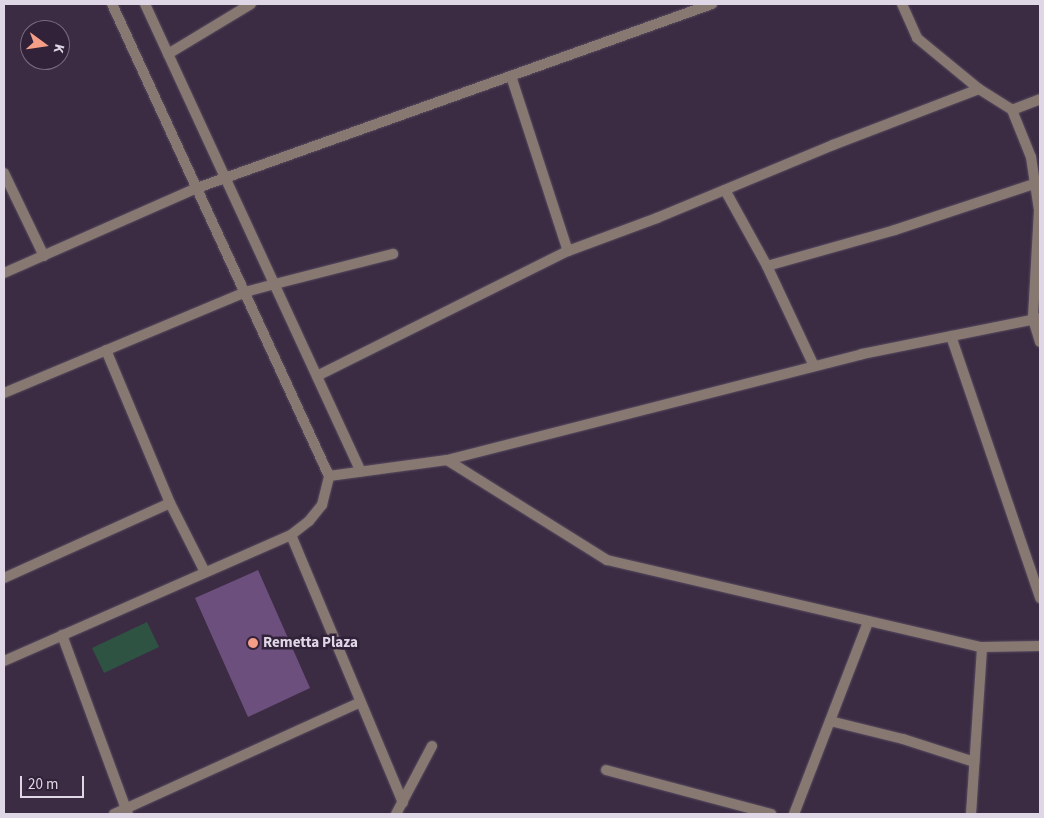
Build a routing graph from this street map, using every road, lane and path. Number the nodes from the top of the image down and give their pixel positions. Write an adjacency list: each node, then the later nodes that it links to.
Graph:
1 (112, 4): 14 (street)
2 (145, 4): 6 (street)
3 (251, 4): 6 (street)
4 (712, 4): 7 (street)
5 (902, 4): 8 (street)
6 (168, 54): 12 (street)
7 (511, 76): 12 (street); 16 (street)
8 (979, 88): 10 (street); 15 (street)
9 (1040, 99): 10 (street)
10 (1012, 110): 13 (street)
11 (4, 173): 18 (street)
12 (226, 178): 14 (street); 21 (street)
13 (1034, 184): 19 (street); 23 (street)
14 (197, 188): 18 (street); 22 (street)
15 (725, 190): 16 (street); 19 (street)
16 (568, 251): 28 (street)
17 (393, 254): 21 (street)
18 (44, 256): 20 (street)
19 (767, 266): 27 (street)
20 (4, 273)
21 (275, 284): 22 (street); 28 (street)
22 (244, 292): 26 (street); 32 (street)
23 (1036, 319): 24 (street); 25 (street)
24 (951, 336): 27 (street); 37 (street)
25 (1040, 342)
26 (106, 350): 29 (street); 33 (street)
27 (814, 366): 30 (street)
28 (317, 376): 31 (street)
29 (4, 393)
30 (447, 460): 31 (street); 38 (street)
31 (361, 472): 32 (street)
32 (329, 476): 34 (street)
33 (170, 503): 35 (street); 36 (street)
34 (291, 535): 35 (street); 43 (street)
35 (206, 572): 39 (street)
36 (4, 578)
37 (1040, 598)
38 (868, 622): 41 (street); 44 (street)
39 (62, 636): 42 (street); 49 (street)
40 (1040, 646): 41 (street)
41 (982, 647): 46 (street)
42 (4, 661)
43 (359, 703): 48 (street); 49 (street)
44 (830, 721): 46 (street); 53 (street)
45 (432, 746): 48 (street)
46 (974, 762): 54 (street)
47 (606, 770): 52 (street)
48 (403, 803): 51 (street)
49 (127, 812): 50 (street)
50 (114, 814)
51 (396, 814)
52 (771, 814)
53 (794, 814)
54 (971, 814)

